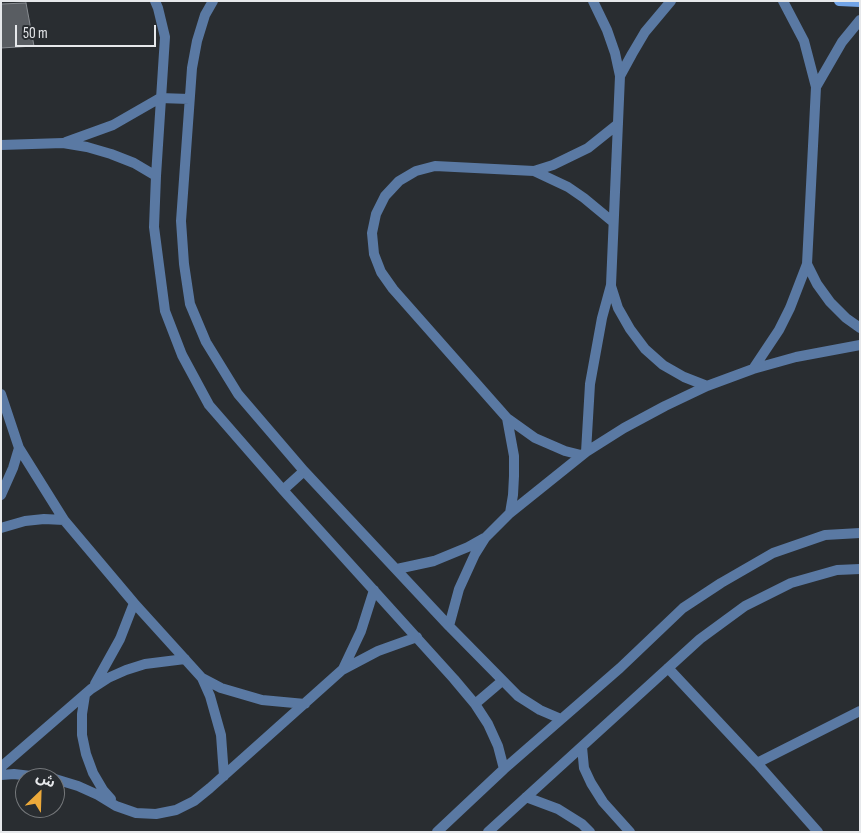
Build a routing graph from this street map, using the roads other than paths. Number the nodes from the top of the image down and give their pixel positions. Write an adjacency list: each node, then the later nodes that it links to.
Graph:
1 (155, 1): 11 (street)
2 (213, 1): 12 (street)
3 (593, 1): 9 (street)
4 (672, 1): 9 (street)
5 (783, 1): 10 (street)
6 (839, 1): 7 (street)
7 (860, 2)
8 (860, 20): 10 (street)
9 (620, 76): 13 (street)
10 (816, 87): 20 (street)
11 (160, 98): 12 (street); 14 (street); 18 (street)
12 (189, 99): 30 (street)
13 (618, 124): 17 (street); 19 (street)
14 (63, 143): 15 (street); 18 (street)
15 (4, 144): 16 (street)
16 (1, 155)
17 (534, 171): 19 (street); 27 (street)
18 (156, 176): 31 (street)
19 (614, 222): 21 (street)
20 (807, 264): 22 (street); 24 (street)
21 (611, 285): 25 (street); 29 (street)
22 (860, 328)
23 (860, 345): 24 (street)
24 (753, 369): 25 (street)
25 (707, 386): 29 (street)
26 (1, 394): 28 (street)
27 (507, 418): 29 (street); 33 (street)
28 (19, 448): 32 (street); 34 (street)
29 (584, 454): 33 (street)
30 (304, 471): 31 (street); 38 (street)
31 (283, 490): 40 (street)
32 (1, 495)
33 (510, 513): 37 (street)
34 (64, 520): 35 (street); 41 (street)
35 (1, 528)
36 (860, 533): 53 (street)
37 (485, 538): 38 (street); 42 (street)
38 (398, 569): 42 (street)
39 (860, 569): 45 (street)
40 (374, 590): 43 (street); 46 (street)
41 (134, 603): 44 (street); 49 (street)
42 (449, 626): 48 (street)
43 (417, 637): 46 (street); 51 (street)
44 (185, 659): 47 (street); 49 (street)
45 (668, 668): 54 (street); 55 (street)
46 (342, 670): 50 (street)
47 (202, 678): 50 (street); 60 (street)
48 (502, 681): 51 (street); 53 (street)
49 (88, 692): 56 (street); 63 (street)
50 (305, 704): 60 (street)
51 (475, 704): 57 (street)
52 (860, 711): 55 (street)
53 (561, 719): 57 (street)
54 (582, 747): 62 (street); 64 (street)
55 (758, 763): 68 (street)
56 (1, 767)
57 (504, 769): 65 (street)
58 (1, 775): 59 (street)
59 (15, 775)
60 (224, 776): 63 (street)
61 (65, 782): 63 (street)
62 (526, 797): 66 (street); 67 (street)
63 (116, 806)
64 (628, 831)
65 (437, 832)
66 (488, 832)
67 (590, 832)
68 (818, 832)

